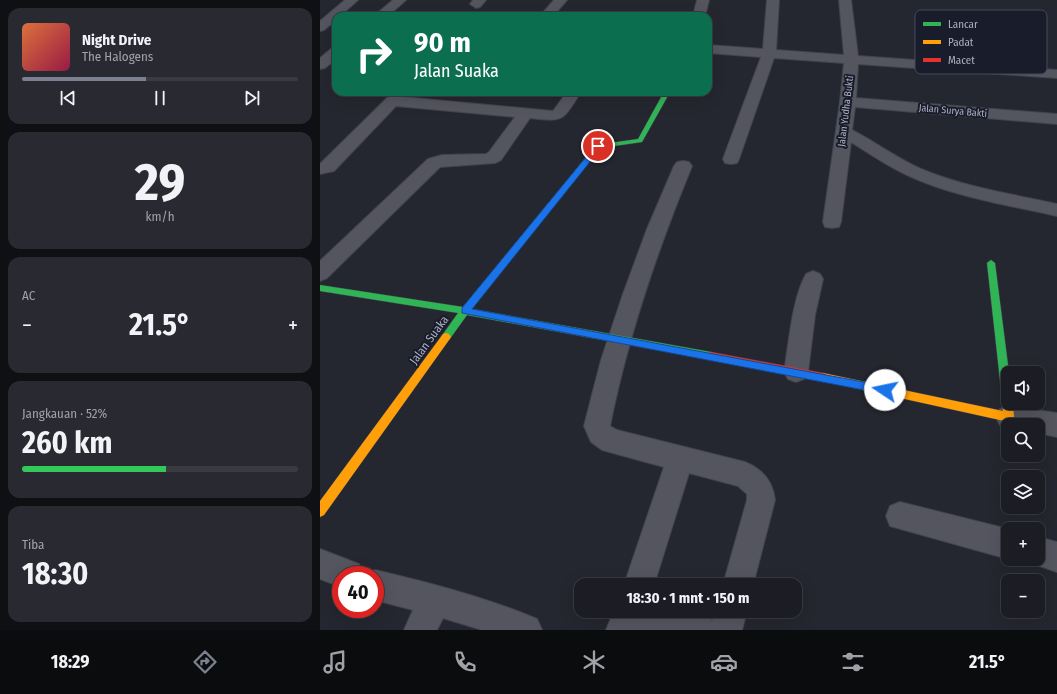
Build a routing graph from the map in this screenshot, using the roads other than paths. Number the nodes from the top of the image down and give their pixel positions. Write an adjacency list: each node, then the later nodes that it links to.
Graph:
1 (352, 0): 7 (street)
2 (396, 0): 8 (street)
3 (561, 0): 9 (street)
4 (703, 0): 10 (street)
5 (773, 0): 14 (street)
6 (845, 0): 16 (street, Jalan Yudha Bukti)
7 (338, 12)
8 (384, 12)
9 (550, 12)
10 (700, 12)
11 (332, 17): 12 (street)
12 (320, 27)
13 (712, 49): 14 (street)
14 (769, 54): 16 (street); 27 (street)
15 (332, 55): 18 (street)
16 (851, 58): 17 (street); 23 (street, Jalan Yudha Bukti)
17 (915, 63)
18 (320, 65)
19 (1047, 73): 20 (street)
20 (1057, 74)
21 (571, 96): 24 (street)
22 (665, 96): 36 (street, Jalan Suaka)
23 (848, 102): 25 (street, Jalan Surya Bakti); 26 (street, Jalan Yudha Bukti)
24 (526, 113): 29 (street); 33 (street)
25 (1057, 119)
26 (843, 131): 30 (street); 31 (street, Jalan Yudha Bukti)
27 (731, 159)
28 (683, 166): 37 (street)
29 (320, 169)
30 (1057, 210)
31 (832, 222)
32 (991, 263): 39 (street)
33 (320, 273)
34 (813, 279): 38 (street)
35 (320, 288): 36 (street)
36 (465, 311): 37 (street); 42 (street, Jalan Suaka)
37 (619, 341): 38 (street); 41 (street)
38 (796, 372): 39 (street)
39 (1008, 417): 40 (street)
40 (1057, 425)
41 (680, 458): 49 (street); 50 (street)
42 (320, 511)
43 (900, 516): 44 (street)
44 (1001, 542)
45 (1045, 554): 46 (street)
46 (1057, 557)
47 (320, 564): 48 (street)
48 (332, 569)
49 (641, 578)
50 (740, 578)
51 (384, 587): 52 (street)
52 (435, 600): 56 (street); 57 (street)
53 (627, 618): 58 (street)
54 (656, 618): 59 (street)
55 (730, 618): 60 (street)
56 (420, 630)
57 (526, 630)
58 (622, 630)
59 (700, 630)
60 (726, 630)

